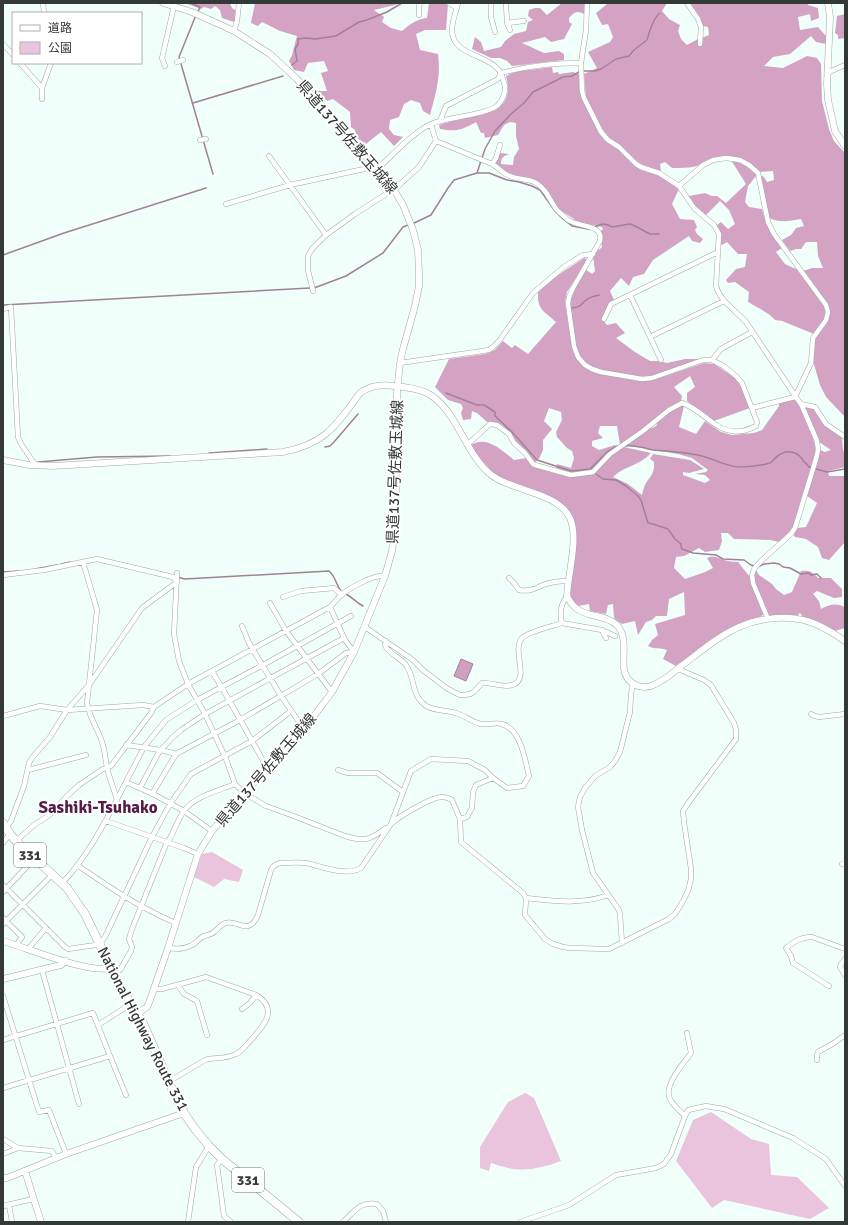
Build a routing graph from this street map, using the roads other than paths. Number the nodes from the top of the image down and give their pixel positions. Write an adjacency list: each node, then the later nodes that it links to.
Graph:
1 (163, 3): 11 (street, 県道137号佐敷玉城線)
2 (239, 3): 16 (street)
3 (420, 3): 12 (street)
4 (449, 3): 10 (street)
5 (491, 3): 17 (street)
6 (506, 3): 14 (street)
7 (587, 3): 27 (street)
8 (687, 3): 19 (street)
9 (828, 3): 29 (street)
10 (458, 5): 28 (street)
11 (174, 6): 16 (street, 県道137号佐敷玉城線); 26 (street)
12 (420, 15)
13 (524, 21): 14 (street)
14 (507, 23): 15 (street)
15 (510, 30)
16 (234, 31): 41 (street, 県道137号佐敷玉城線)
17 (495, 32)
18 (3, 44): 20 (street)
19 (700, 44)
20 (12, 54)
21 (183, 60): 22 (street)
22 (177, 62)
23 (21, 64): 30 (street)
24 (51, 64): 30 (street)
25 (845, 65): 29 (street)
26 (165, 66)
27 (582, 66): 28 (street); 43 (street)
28 (501, 73): 32 (street); 32 (street)
29 (827, 73): 38 (street)
30 (42, 88): 31 (street)
31 (42, 99)
32 (440, 121): 33 (street)
33 (431, 125): 36 (street); 41 (street)
34 (206, 139): 35 (street)
35 (201, 140)
36 (436, 141): 40 (street); 44 (street)
37 (500, 145): 40 (street)
38 (845, 146)
39 (268, 156): 42 (street)
40 (492, 164): 48 (street)
41 (375, 166): 42 (street); 44 (street, 県道137号佐敷玉城線)
42 (290, 186): 45 (street); 46 (street)
43 (679, 186): 47 (street); 60 (street)
44 (394, 190): 46 (street); 58 (street, 県道137号佐敷玉城線)
45 (226, 204)
46 (326, 235): 49 (street)
47 (718, 252): 50 (street); 51 (street)
48 (593, 254): 57 (street); 58 (street)
49 (313, 288)
50 (630, 295): 53 (street); 55 (street)
51 (724, 301): 54 (street); 55 (street)
52 (3, 309): 66 (street)
53 (604, 319)
54 (752, 332): 57 (street); 60 (street)
55 (650, 337): 56 (street)
56 (661, 360)
57 (712, 360): 62 (street)
58 (400, 362): 59 (street, 県道137号佐敷玉城線)
59 (398, 386): 64 (street); 66 (street); 70 (street, 県道137号佐敷玉城線)
60 (796, 397): 61 (street); 62 (street)
61 (801, 404): 63 (street); 80 (street)
62 (752, 408): 64 (street)
63 (845, 437)
64 (467, 445): 72 (street)
65 (3, 460): 66 (street)
66 (36, 466)
67 (83, 562): 69 (street); 73 (street); 103 (street)
68 (177, 573): 73 (street)
69 (3, 575)
70 (385, 576): 74 (street); 84 (street, 県道137号佐敷玉城線)
71 (509, 578): 72 (street)
72 (568, 581): 75 (street)
73 (177, 582): 101 (street); 103 (street)
74 (342, 595): 76 (street); 78 (street)
75 (567, 596): 82 (street); 102 (street)
76 (283, 597)
77 (270, 603): 86 (street)
78 (330, 607): 81 (street); 86 (street)
79 (351, 616): 81 (street)
80 (768, 619): 91 (street); 97 (street)
81 (337, 623): 88 (street); 92 (street)
82 (562, 623): 85 (street); 90 (street)
83 (242, 626): 93 (street)
84 (365, 627): 90 (street); 94 (street, 県道137号佐敷玉城線)
85 (602, 630): 87 (street); 89 (street)
86 (286, 631): 92 (street); 93 (street)
87 (615, 636)
88 (344, 638): 94 (street); 95 (street)
89 (606, 638)
90 (386, 641): 131 (street)
91 (845, 641)
92 (297, 646): 95 (street); 96 (street)
93 (254, 649): 96 (street); 98 (street)
94 (354, 652): 99 (street); 105 (street, 県道137号佐敷玉城線)
95 (306, 658): 99 (street); 100 (street)
96 (263, 665): 100 (street); 104 (street)
97 (678, 669): 102 (street); 165 (street)
98 (212, 671): 101 (street); 104 (street)
99 (318, 674): 105 (street); 106 (street)
100 (271, 679): 106 (street); 108 (street)
101 (188, 684): 107 (street); 109 (street)
102 (633, 684): 156 (street)
103 (89, 685): 110 (street); 111 (street)
104 (222, 687): 107 (street); 108 (street)
105 (332, 692): 118 (street, 県道137号佐敷玉城線)
106 (281, 696): 112 (street); 117 (street)
107 (197, 700): 113 (street); 122 (street)
108 (230, 700): 113 (street); 117 (street)
109 (154, 707): 110 (street); 121 (street)
110 (88, 708): 111 (street); 127 (street)
111 (67, 710): 116 (street); 129 (street)
112 (291, 711): 118 (street); 120 (street)
113 (206, 714): 119 (street); 123 (street)
114 (811, 714): 115 (street)
115 (845, 714)
116 (3, 716)
117 (240, 720): 119 (street); 120 (street)
118 (304, 729): 128 (street, 県道137号佐敷玉城線)
119 (214, 734): 124 (street); 126 (street)
120 (252, 741): 126 (street); 128 (street)
121 (126, 745): 122 (street); 127 (street)
122 (144, 747): 123 (street); 132 (street)
123 (161, 750): 124 (street); 134 (street)
124 (176, 754): 137 (street)
125 (86, 755): 129 (street)
126 (224, 756): 133 (street); 139 (street)
127 (107, 767): 138 (street); 147 (street)
128 (267, 768): 136 (street, 県道137号佐敷玉城線)
129 (28, 770): 144 (street)
130 (338, 770): 135 (street)
131 (493, 778): 135 (street); 141 (street)
132 (126, 782): 134 (street); 138 (street)
133 (234, 784): 136 (street); 140 (street)
134 (140, 788): 137 (street)
135 (403, 792): 143 (street)
136 (244, 793): 143 (street); 145 (street, 県道137号佐敷玉城線)
137 (152, 794): 139 (street)
138 (117, 800): 142 (street)
139 (170, 804): 140 (street); 146 (street)
140 (184, 811): 145 (street); 148 (street)
141 (460, 819): 143 (street); 158 (street)
142 (106, 821): 146 (street); 152 (street)
143 (391, 824): 168 (street)
144 (6, 828): 147 (highway, National Highway Route 331 / 331); 149 (street)
145 (212, 831): 150 (street, 県道137号佐敷玉城線)
146 (152, 837): 148 (street); 157 (street)
147 (16, 841): 151 (highway, National Highway Route 331 / 331)
148 (167, 842): 150 (street); 160 (street)
149 (3, 843)
150 (198, 854): 162 (street, 県道137号佐敷玉城線)
151 (35, 858): 153 (highway, National Highway Route 331 / 331); 155 (street)
152 (77, 865): 154 (street); 157 (street)
153 (53, 874): 154 (highway, National Highway Route 331 / 331); 159 (street)
154 (62, 883): 167 (highway, National Highway Route 331 / 331)
155 (4, 888): 159 (street)
156 (608, 895): 158 (street); 165 (street)
157 (124, 897): 160 (street); 167 (street)
158 (526, 898): 165 (street)
159 (22, 905): 161 (street); 163 (street)
160 (141, 907): 162 (street); 174 (street)
161 (4, 921): 166 (street)
162 (176, 923): 168 (street, 県道137号佐敷玉城線)
163 (46, 928): 167 (street); 169 (street)
164 (3, 941): 166 (street)
165 (622, 943)
166 (16, 944): 169 (street)
167 (100, 944): 174 (highway, National Highway Route 331 / 331)
168 (168, 948): 179 (street, 県道137号佐敷玉城線)
169 (28, 949): 172 (street)
170 (845, 949): 178 (street)
171 (845, 959): 175 (street)
172 (66, 961): 173 (street); 174 (street)
173 (42, 970): 176 (street); 185 (street)
174 (113, 971): 182 (highway, National Highway Route 331 / 331)
175 (845, 975)
176 (3, 979)
177 (178, 985): 179 (street); 180 (street); 188 (street)
178 (830, 986)
179 (154, 989): 184 (street, 県道137号佐敷玉城線)
180 (256, 995): 183 (street); 196 (street)
181 (3, 996): 190 (street)
182 (131, 1004): 184 (highway, National Highway Route 331 / 331); 186 (street)
183 (242, 1010)
184 (138, 1014): 196 (highway, National Highway Route 331 / 331)
185 (57, 1024): 186 (street); 190 (street); 194 (street)
186 (98, 1025): 192 (street)
187 (687, 1034): 201 (street)
188 (207, 1035)
189 (845, 1035): 193 (street)
190 (15, 1037): 191 (street); 195 (street)
191 (3, 1040)
192 (110, 1056): 194 (street); 198 (street)
193 (818, 1060)
194 (68, 1069): 195 (street); 199 (street)
195 (29, 1080): 197 (street); 206 (street)
196 (168, 1082): 200 (highway, National Highway Route 331 / 331)
197 (3, 1088)
198 (126, 1095)
199 (79, 1104)
200 (184, 1113): 203 (highway, National Highway Route 331 / 331); 206 (street)
201 (685, 1116): 211 (street); 222 (street)
202 (3, 1139): 204 (street)
203 (209, 1146): 208 (highway, National Highway Route 331 / 331); 217 (street)
204 (18, 1148): 205 (street); 207 (street)
205 (3, 1154)
206 (66, 1154): 207 (street)
207 (56, 1158): 209 (street)
208 (222, 1158): 218 (street); 219 (highway, National Highway Route 331 / 331)
209 (25, 1171): 210 (street); 212 (street)
210 (3, 1178)
211 (845, 1186)
212 (33, 1198): 213 (street); 216 (street)
213 (9, 1205): 214 (street); 215 (street)
214 (3, 1206)
215 (12, 1222)
216 (41, 1222)
217 (188, 1222)
218 (231, 1222)
219 (299, 1222)
220 (343, 1222): 221 (street)
221 (386, 1222)
222 (520, 1222)

